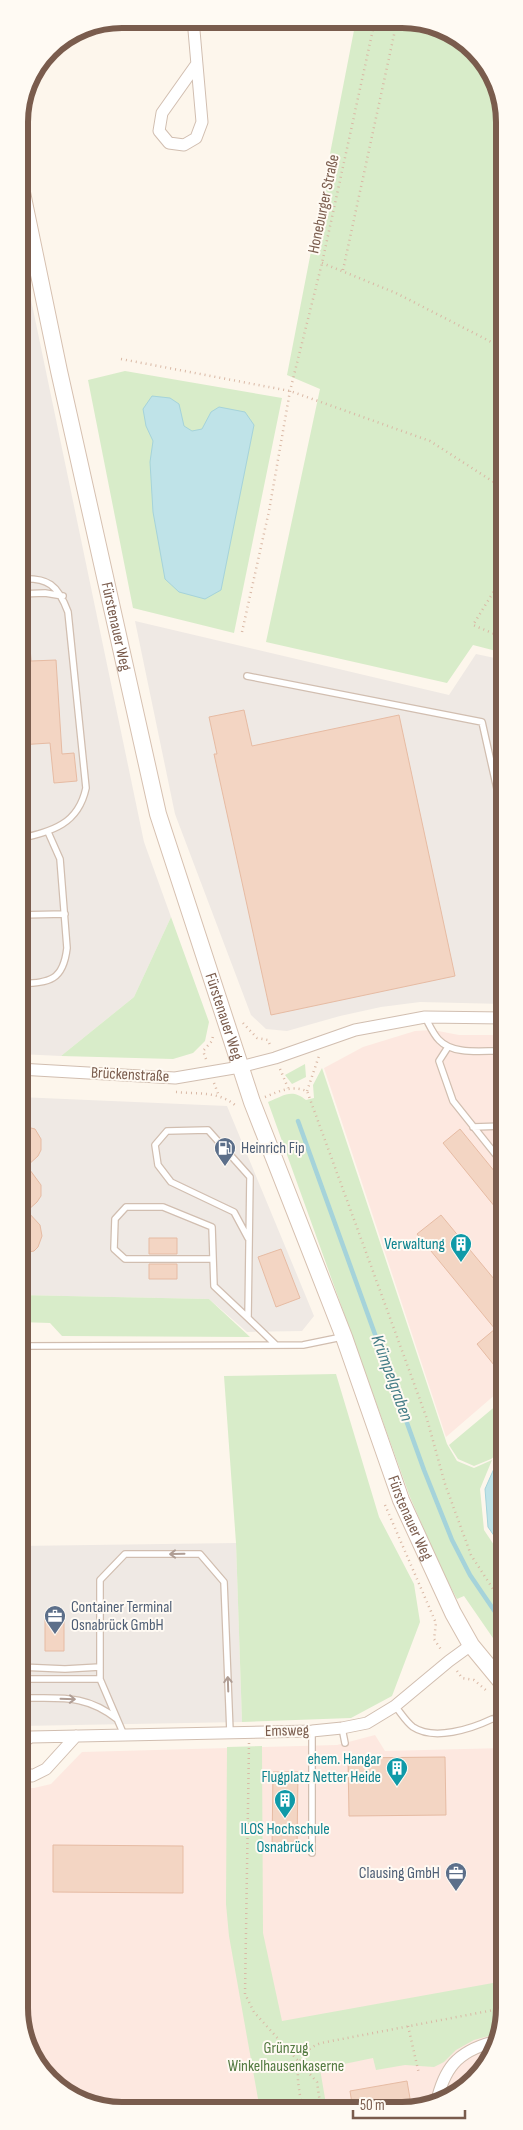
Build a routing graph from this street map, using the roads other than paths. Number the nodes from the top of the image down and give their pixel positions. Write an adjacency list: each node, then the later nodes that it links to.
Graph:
1 (194, 28): 2 (street)
2 (196, 65): 2 (street)
3 (28, 221): 18 (street, Fürstenauer Weg)
4 (28, 579): 6 (lane)
5 (28, 594): 6 (lane)
6 (63, 596): 9 (lane)
7 (247, 676): 8 (lane)
8 (496, 783)
9 (48, 832): 10 (lane); 11 (lane)
10 (28, 837)
11 (64, 914): 12 (lane); 13 (lane)
12 (28, 916)
13 (28, 983)
14 (425, 1017): 15 (street, Fürstenauer Weg); 16 (lane); 18 (street, Fürstenauer Weg)
15 (496, 1018)
16 (448, 1047): 17 (lane); 21 (lane)
17 (496, 1050)
18 (240, 1067): 19 (street, Brückenstraße); 26 (street, Fürstenauer Weg)
19 (28, 1070)
20 (495, 1126): 21 (lane)
21 (473, 1127): 22 (lane)
22 (495, 1155)
23 (248, 1238): 23 (lane); 25 (lane)
24 (213, 1258): 24 (lane); 25 (lane)
25 (248, 1318): 27 (lane)
26 (344, 1337): 27 (lane); 29 (street, Fürstenauer Weg)
27 (276, 1345): 28 (lane)
28 (28, 1346)
29 (472, 1645): 32 (street, Fürstenauer Weg); 36 (street, Emsweg)
30 (28, 1668): 31 (lane)
31 (100, 1668): 34 (lane); 41 (lane, one-way to 31)
32 (495, 1674)
33 (28, 1679): 34 (lane)
34 (100, 1679): 38 (lane)
35 (28, 1698): 38 (lane, one-way to 38)
36 (395, 1706): 37 (lane); 39 (street, Emsweg)
37 (492, 1719)
38 (118, 1720): 42 (lane)
39 (342, 1728): 40 (street, Emsweg); 45 (lane)
40 (312, 1731): 41 (street, Emsweg); 47 (lane)
41 (230, 1732): 42 (street, Emsweg)
42 (124, 1735): 43 (street, Emsweg)
43 (76, 1736): 44 (street, Emsweg); 46 (street)
44 (28, 1738)
45 (345, 1743)
46 (28, 1774)
47 (312, 1853)
48 (489, 2043): 49 (street)
49 (438, 2095)

